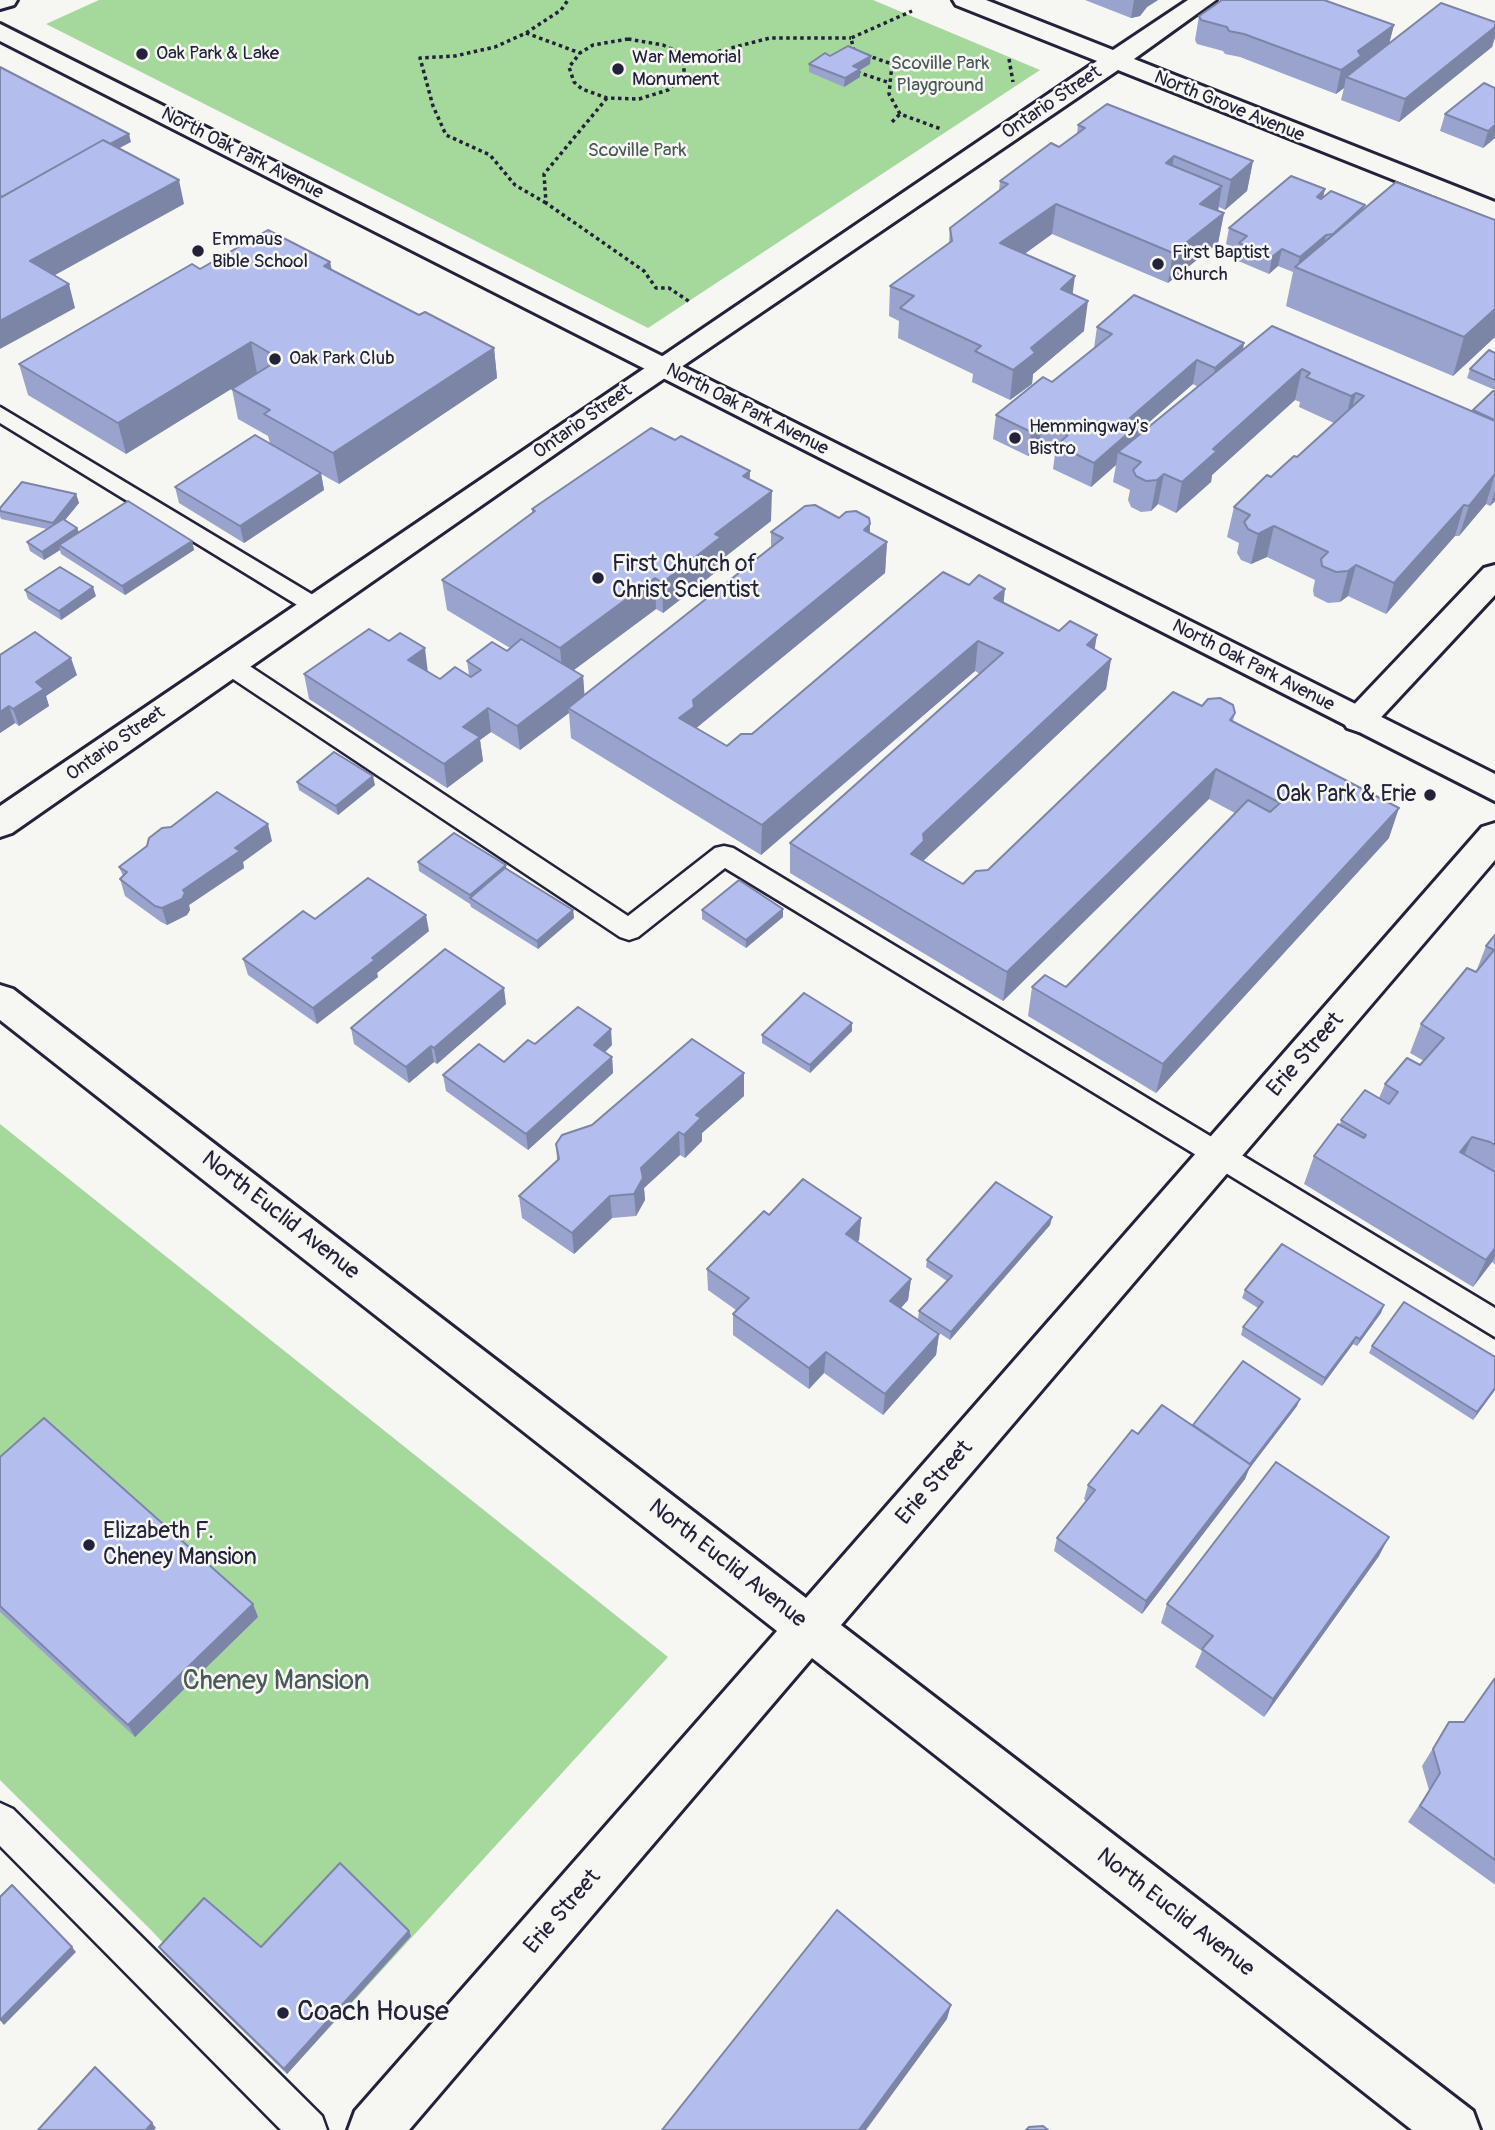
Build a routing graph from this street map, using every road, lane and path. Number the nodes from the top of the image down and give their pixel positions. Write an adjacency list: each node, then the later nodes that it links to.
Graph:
1 (568, 0): 6 (path)
2 (965, 0): 11 (street, North Grove Avenue)
3 (1204, 0): 11 (street, Ontario Street)
4 (912, 11): 7 (path)
5 (0, 31): 22 (street, North Oak Park Avenue)
6 (526, 33): 9 (path); 19 (path)
7 (851, 38): 10 (path); 13 (path)
8 (1007, 47): 14 (path)
9 (580, 52): 10 (path); 15 (path)
10 (684, 60): 15 (path)
11 (1114, 61): 20 (street, North Grove Avenue); 22 (street, Ontario Street)
12 (856, 72): 13 (path)
13 (890, 82): 16 (path)
14 (1015, 93)
15 (607, 98): 19 (path)
16 (900, 114): 17 (path); 18 (path)
17 (892, 122)
18 (945, 131)
19 (546, 203): 21 (path)
20 (1495, 212)
21 (692, 304)
22 (662, 367): 25 (street, Ontario Street); 27 (street, North Oak Park Avenue)
23 (0, 414): 25 (lane)
24 (1495, 575): 27 (street)
25 (315, 606): 26 (street, Ontario Street)
26 (230, 665): 29 (street, Ontario Street); 32 (lane)
27 (1359, 720): 28 (street, North Oak Park Avenue)
28 (1495, 789)
29 (0, 824)
30 (1495, 836): 32 (street, Erie Street)
31 (0, 999): 34 (street, North Euclid Avenue)
32 (1219, 1155): 33 (lane); 34 (street, Erie Street)
33 (1495, 1324)
34 (809, 1628): 37 (street, Erie Street); 38 (street, North Euclid Avenue)
35 (0, 1821): 36 (lane)
36 (308, 2130)
37 (374, 2130)
38 (1454, 2130)

